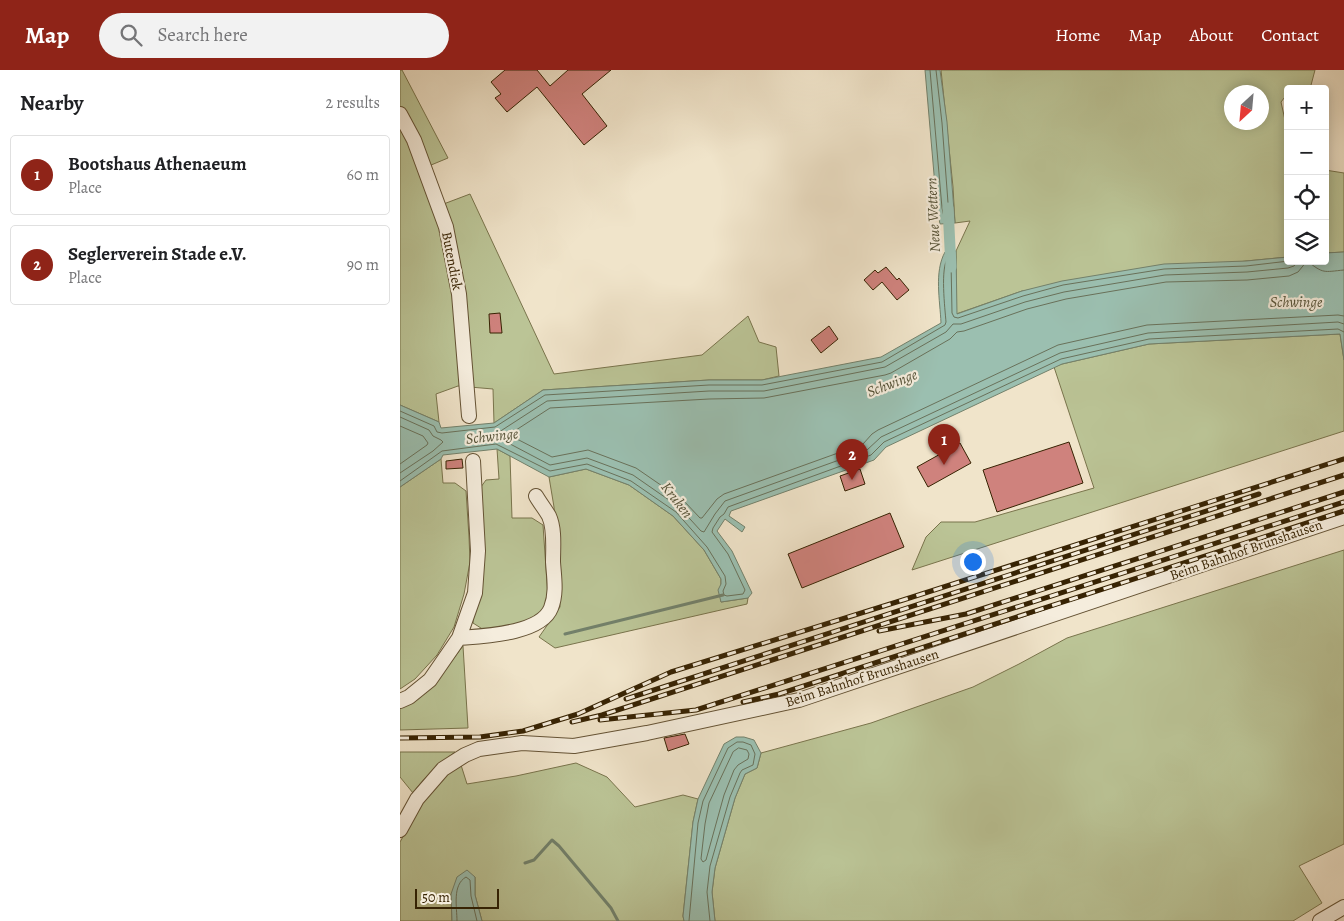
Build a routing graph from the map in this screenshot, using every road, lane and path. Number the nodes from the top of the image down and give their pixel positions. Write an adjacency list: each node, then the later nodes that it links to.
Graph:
1 (400, 114): 2 (street, Butendiek)
2 (469, 416)
3 (473, 461): 6 (street)
4 (536, 496): 6 (street)
5 (1344, 518): 8 (street, Beim Bahnhof Brunshausen)
6 (459, 638): 7 (street)
7 (400, 701)
8 (400, 830)
9 (1344, 907): 10 (street)
10 (1320, 921)

